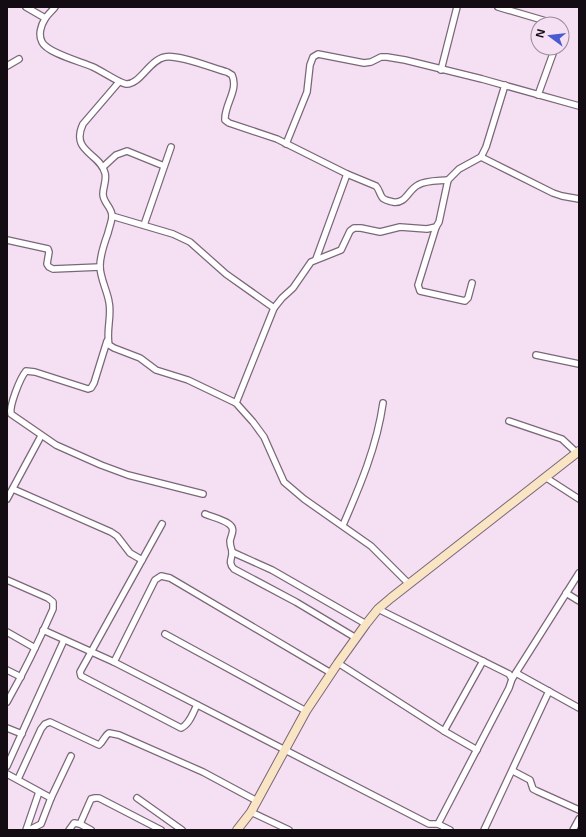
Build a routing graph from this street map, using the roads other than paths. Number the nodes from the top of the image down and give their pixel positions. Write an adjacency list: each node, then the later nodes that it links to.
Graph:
1 (26, 7): 6 (street)
2 (55, 7): 6 (street)
3 (457, 7): 10 (street)
4 (498, 7): 5 (street)
5 (530, 16)
6 (45, 18): 11 (street)
7 (552, 56): 13 (street)
8 (19, 59): 9 (street)
9 (7, 66)
10 (442, 70): 12 (street); 15 (street)
11 (119, 82): 15 (street); 19 (street)
12 (505, 85): 13 (street); 17 (street)
13 (538, 95): 14 (street)
14 (579, 106)
15 (286, 144): 20 (street)
16 (170, 147): 18 (street)
17 (481, 157): 21 (street); 22 (street)
18 (164, 166): 19 (street); 24 (street)
19 (103, 167): 23 (street)
20 (347, 174): 21 (street); 27 (street)
21 (448, 180): 25 (street)
22 (579, 199)
23 (112, 216): 24 (street); 28 (street)
24 (144, 225): 30 (street)
25 (436, 227): 27 (street); 29 (street)
26 (7, 240): 28 (street)
27 (316, 259): 30 (street)
28 (100, 267): 31 (street)
29 (472, 283)
30 (274, 308): 34 (street)
31 (108, 339): 34 (street); 37 (street)
32 (536, 355): 33 (street)
33 (579, 364)
34 (236, 403): 46 (street)
35 (383, 403): 46 (street)
36 (509, 421): 38 (street)
37 (41, 436): 40 (street); 41 (street)
38 (578, 452): 39 (main road)
39 (545, 477): 43 (street); 51 (main road)
40 (13, 489): 42 (street); 48 (street)
41 (203, 494)
42 (7, 499)
43 (579, 499)
44 (205, 514): 47 (street)
45 (162, 524): 48 (street)
46 (343, 525): 51 (street)
47 (232, 552): 55 (street); 59 (street)
48 (142, 560): 62 (street)
49 (579, 573): 52 (street)
50 (7, 580): 56 (street)
51 (409, 584): 54 (main road)
52 (566, 593): 53 (street); 68 (street)
53 (579, 601)
54 (378, 609): 55 (main road); 63 (street)
55 (366, 624): 59 (main road)
56 (43, 630): 60 (street); 61 (street)
57 (7, 632): 61 (street)
58 (165, 634): 74 (street)
59 (356, 638): 65 (main road)
60 (64, 640): 62 (street); 77 (street)
61 (36, 648): 69 (street)
62 (91, 651): 64 (street); 72 (street)
63 (482, 661): 68 (street); 76 (street)
64 (114, 662): 67 (street); 72 (street)
65 (338, 663): 67 (main road); 76 (street)
66 (7, 670): 69 (street)
67 (331, 673): 74 (main road)
68 (514, 676): 70 (street); 79 (street)
69 (21, 677): 71 (street)
70 (549, 691): 73 (street); 82 (street)
71 (7, 702)
72 (197, 705): 78 (street)
73 (579, 708)
74 (306, 712): 78 (main road)
75 (7, 728): 77 (street)
76 (444, 731): 79 (street)
77 (22, 734): 81 (street)
78 (284, 750): 88 (main road); 93 (street)
79 (477, 750): 93 (street)
80 (71, 756): 86 (street)
81 (7, 766)
82 (513, 771): 89 (street); 102 (street)
83 (7, 774): 84 (street)
84 (18, 779): 85 (street); 88 (street)
85 (39, 792): 86 (street); 95 (street)
86 (51, 798): 95 (street)
87 (137, 798): 94 (street)
88 (257, 802): 90 (main road)
89 (579, 810)
90 (251, 812): 99 (main road); 100 (street)
91 (579, 818): 103 (street)
92 (80, 824): 96 (street); 97 (street); 98 (street)
93 (438, 824): 101 (street)
94 (180, 829)
95 (27, 830)
96 (69, 830)
97 (91, 830)
98 (161, 830)
99 (237, 830)
100 (289, 830)
101 (450, 830)
102 (484, 830)
103 (573, 830)

